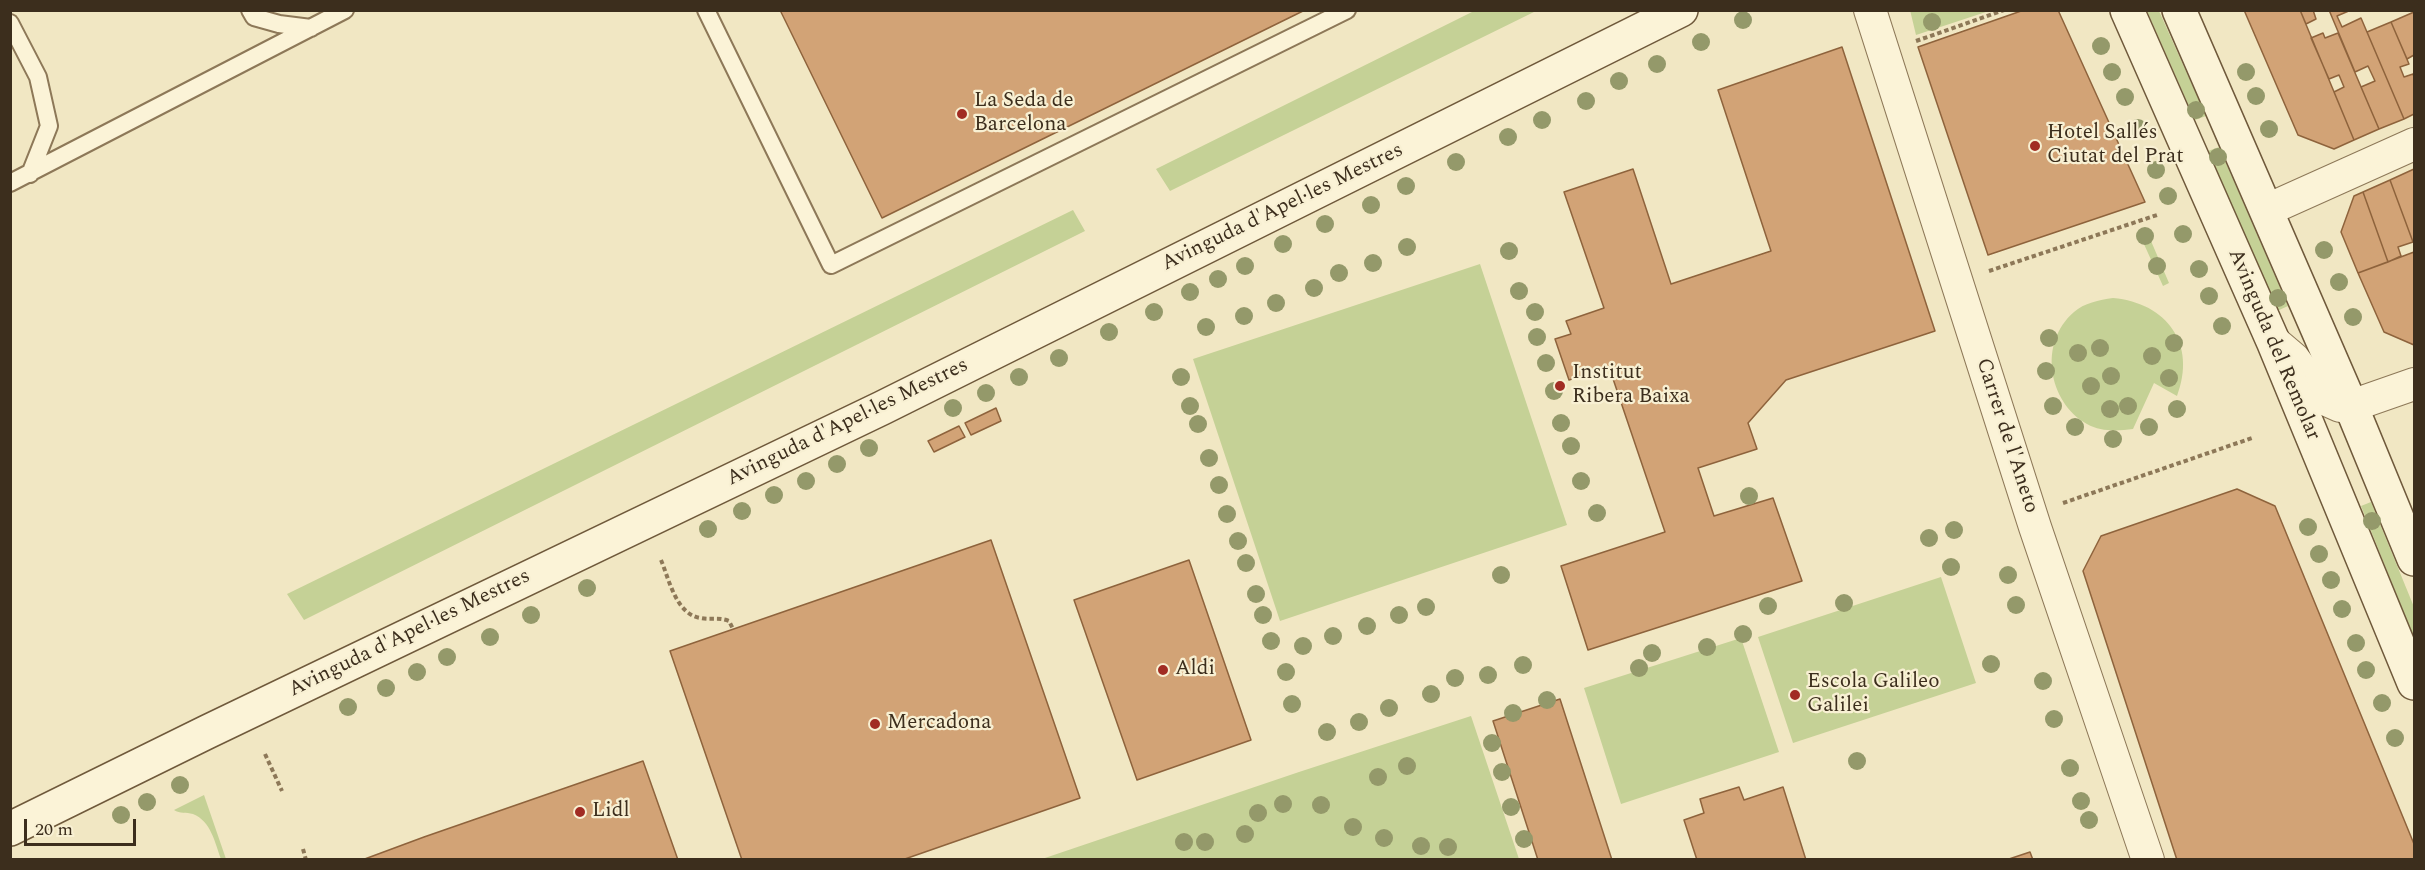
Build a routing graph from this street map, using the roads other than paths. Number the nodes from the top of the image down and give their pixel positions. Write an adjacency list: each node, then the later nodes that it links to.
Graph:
1 (250, 10): 10 (lane)
2 (345, 10): 10 (lane)
3 (706, 10): 4 (lane)
4 (1347, 10)
5 (1681, 10): 20 (street, Avinguda d'Apel·les Mestres)
6 (1870, 10): 21 (street, Carrer de l'Aneto)
7 (2127, 10): 15 (street, Avinguda del Remolar)
8 (2179, 10): 14 (street)
9 (10, 23): 12 (lane)
10 (312, 28): 12 (lane)
11 (2415, 144): 14 (street)
12 (30, 174): 13 (lane)
13 (10, 183)
14 (2267, 210): 17 (street)
15 (2273, 341): 17 (street); 19 (street, Avinguda del Remolar)
16 (2415, 384): 17 (street)
17 (2351, 406): 18 (street)
18 (2415, 559)
19 (2415, 683)
20 (10, 828)
21 (2148, 860)

